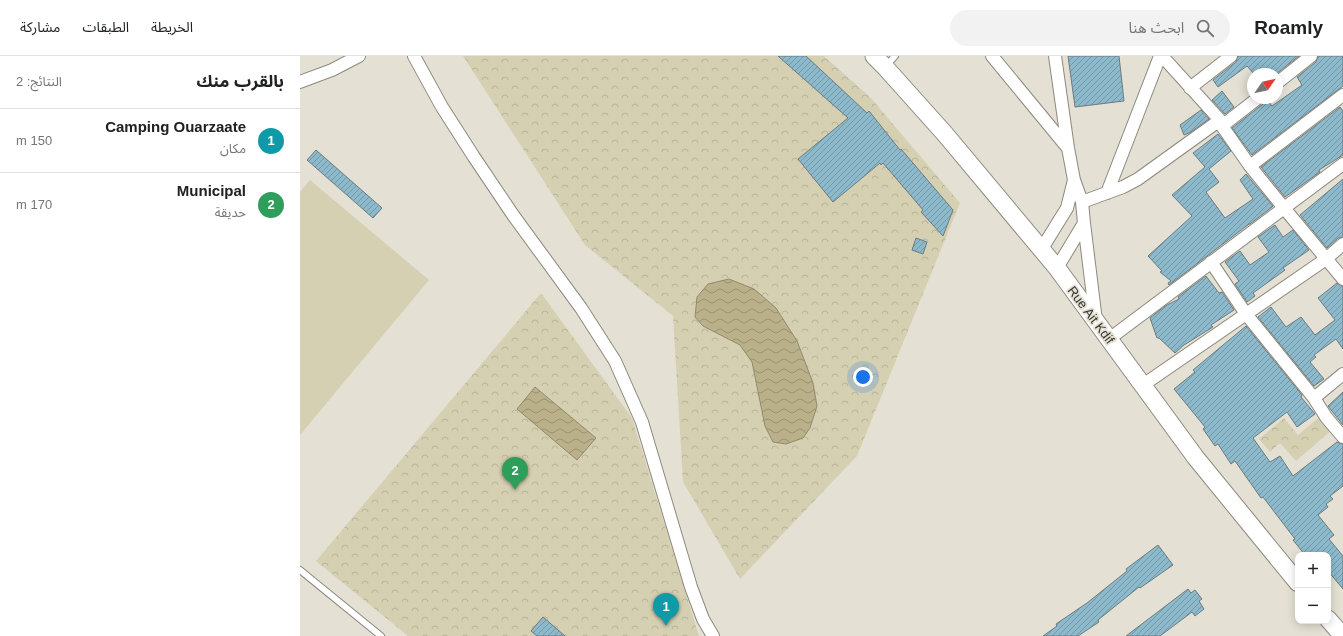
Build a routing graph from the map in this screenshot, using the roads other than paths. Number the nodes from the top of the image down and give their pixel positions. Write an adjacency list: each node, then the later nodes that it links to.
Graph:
1 (414, 56): 40 (street)
2 (992, 56): 15 (street)
3 (1055, 56): 15 (street)
4 (1161, 56): 11 (street); 19 (street)
5 (1230, 56): 11 (street)
6 (1312, 56): 9 (street)
7 (356, 57): 10 (street)
8 (885, 60): 24 (street, Rue Ait Kdif)
9 (1283, 78)
10 (300, 82)
11 (1190, 88): 14 (street)
12 (1343, 95): 17 (street)
13 (1249, 104): 14 (street)
14 (1221, 123): 17 (street); 19 (street)
15 (1068, 148): 18 (street)
16 (1343, 164): 21 (street)
17 (1250, 166): 21 (street)
18 (1074, 180): 20 (street); 24 (street)
19 (1107, 193): 20 (street)
20 (1082, 202): 22 (street)
21 (1284, 208): 25 (street); 26 (street)
22 (1084, 223): 27 (street); 30 (street)
23 (1343, 244): 25 (street)
24 (1041, 250): 27 (street, Rue Ait Kdif)
25 (1326, 259): 28 (street); 29 (street)
26 (1211, 262): 29 (street); 31 (street)
27 (1057, 268): 30 (street, Rue Ait Kdif)
28 (1343, 279)
29 (1246, 314): 33 (street); 34 (street)
30 (1096, 322): 31 (street, Rue Ait Kdif)
31 (1109, 339): 33 (street, Rue Ait Kdif)
32 (1343, 374): 34 (street)
33 (1143, 385): 37 (street, Rue Ait Kdif)
34 (1314, 398): 35 (street)
35 (1343, 437)
36 (300, 570): 39 (lane)
37 (1295, 579)
38 (1331, 622): 41 (street)
39 (381, 636)
40 (712, 636)
41 (1343, 636)

